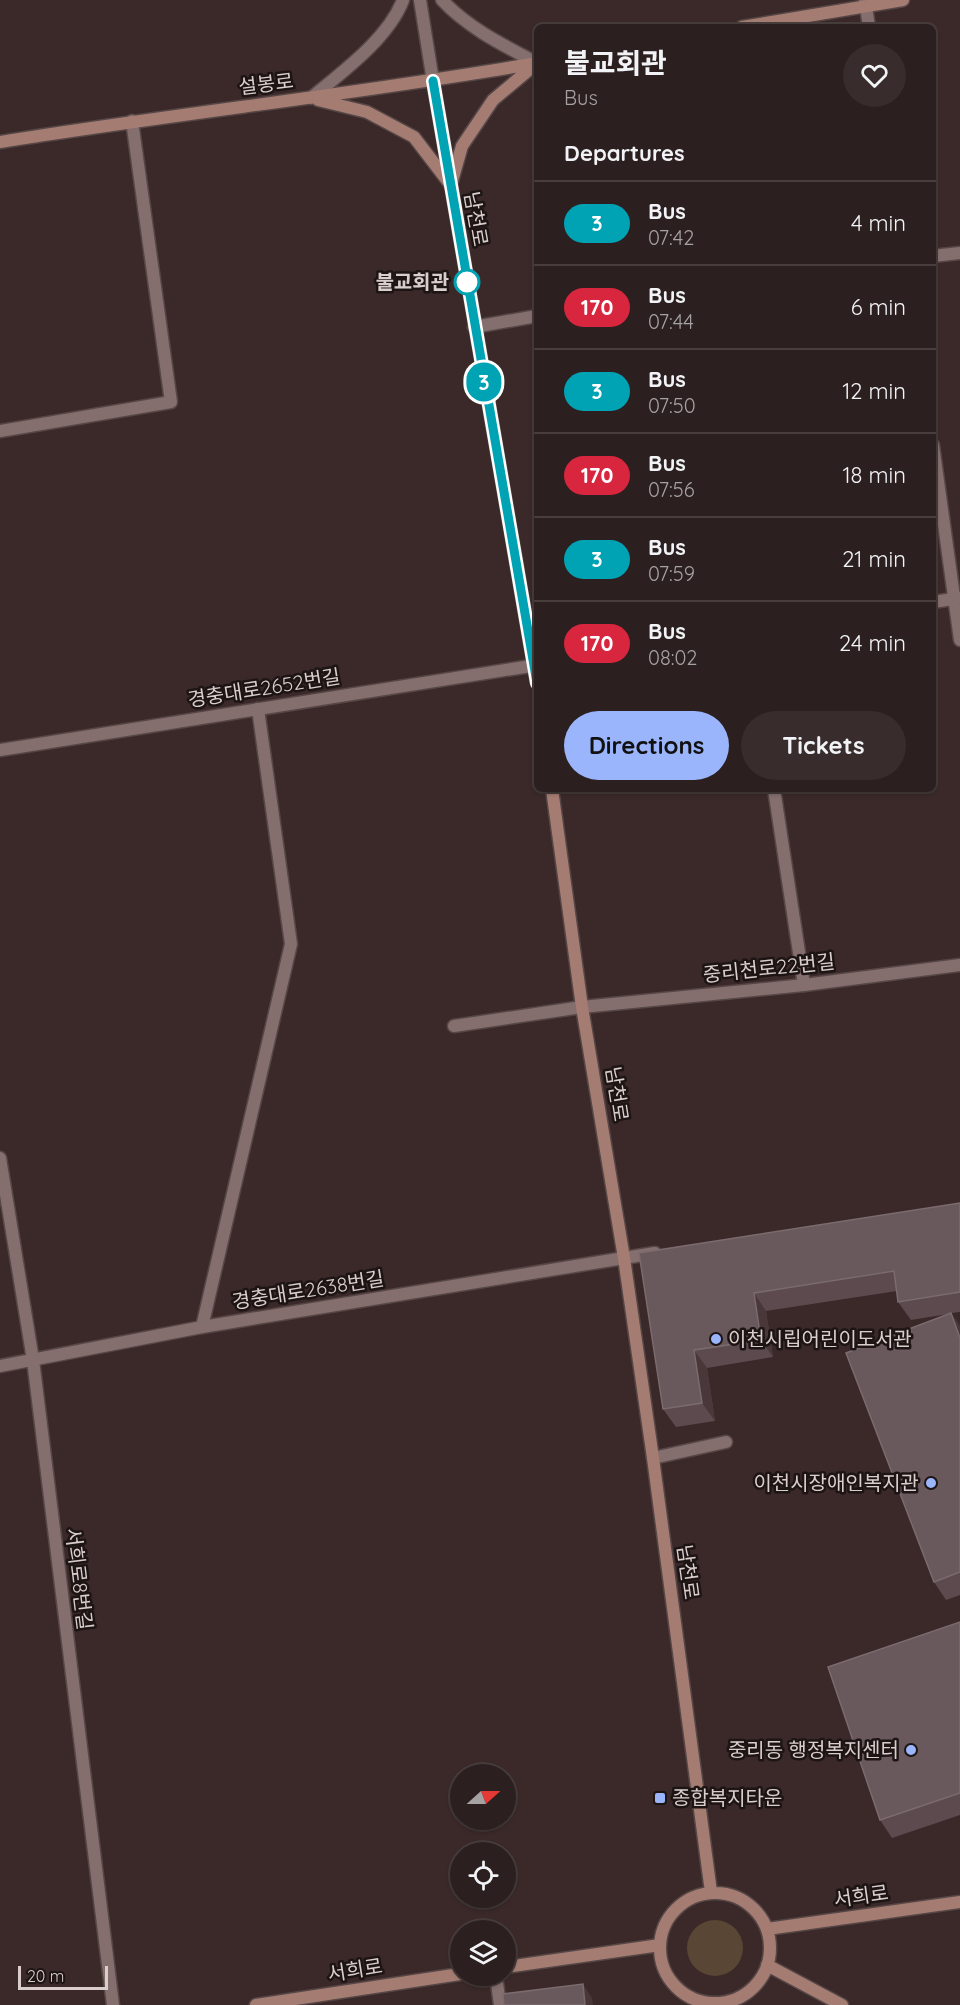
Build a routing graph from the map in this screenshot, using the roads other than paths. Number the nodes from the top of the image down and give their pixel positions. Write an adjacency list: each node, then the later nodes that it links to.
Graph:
1 (403, 0): 12 (street)
2 (420, 0): 11 (street)
3 (442, 0): 8 (street)
4 (903, 0): 5 (street)
5 (865, 3): 6 (street); 7 (street)
6 (757, 24)
7 (868, 24)
8 (534, 61)
9 (534, 64): 11 (street, 설봉로)
10 (534, 66): 15 (street)
11 (433, 81): 12 (street, 설봉로); 15 (street, 남천로)
12 (311, 98): 13 (street, 설봉로); 15 (street)
13 (132, 121): 14 (street, 설봉로); 20 (street)
14 (0, 142)
15 (450, 185): 19 (street, 남천로)
16 (960, 253): 17 (street)
17 (936, 256)
18 (534, 317): 19 (street)
19 (474, 327): 25 (street, 남천로)
20 (0, 431)
21 (936, 465): 22 (street)
22 (957, 598): 23 (street); 24 (street)
23 (936, 602)
24 (960, 640)
25 (534, 654)
26 (534, 665): 27 (street, 경충대로2652번길)
27 (258, 709): 28 (street, 경충대로2652번길); 38 (street)
28 (0, 750)
29 (552, 792): 33 (street, 남천로)
30 (774, 792): 32 (street)
31 (960, 966): 32 (street, 중리천로22번길)
32 (804, 985): 33 (street, 중리천로22번길)
33 (582, 1006): 34 (street); 37 (street, 남천로)
34 (454, 1026)
35 (0, 1158): 39 (street, 서희로8번길)
36 (670, 1251): 37 (street)
37 (624, 1258): 38 (street, 경충대로2638번길); 42 (street, 남천로)
38 (202, 1327): 39 (street, 경충대로2638번길)
39 (33, 1360): 40 (street, 경충대로2638번길); 52 (street, 서희로8번길)
40 (0, 1366)
41 (726, 1442): 42 (street)
42 (653, 1458): 43 (street, 남천로)
43 (711, 1892): 45 (street); 46 (street)
44 (960, 1902): 45 (street, 서희로)
45 (767, 1929): 47 (street)
46 (660, 1945): 48 (street); 51 (street)
47 (767, 1965): 51 (street); 55 (street)
48 (516, 1966)
49 (450, 1976): 53 (street, 서희로)
50 (497, 1986): 54 (street)
51 (730, 2003)
52 (113, 2005)
53 (256, 2005)
54 (500, 2005)
55 (842, 2005)

